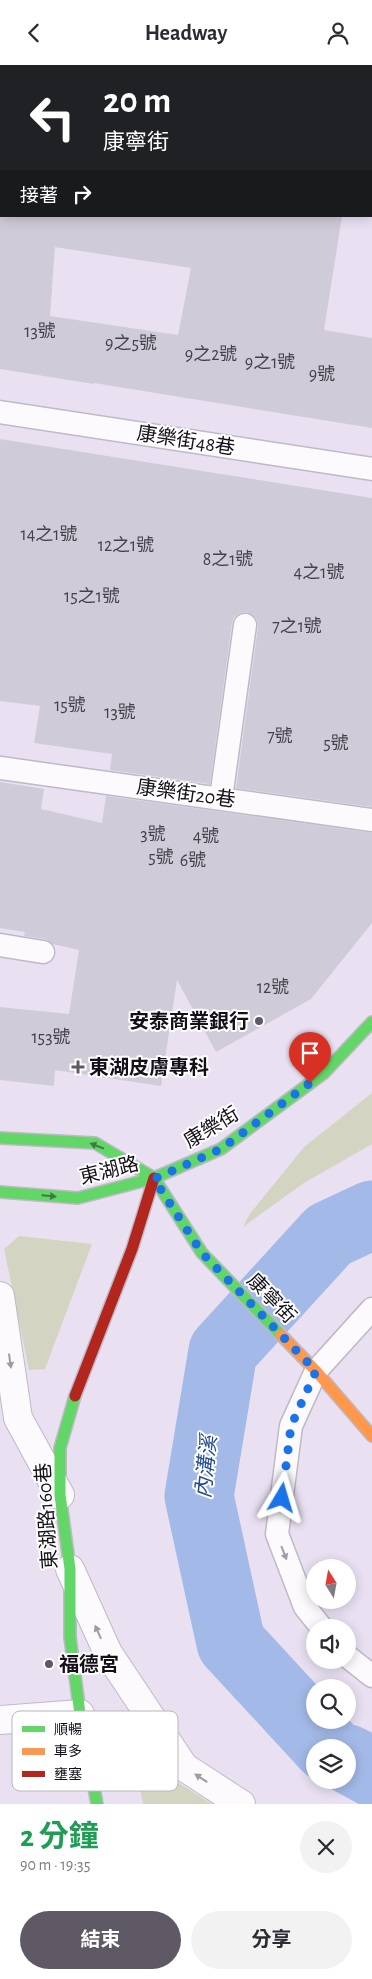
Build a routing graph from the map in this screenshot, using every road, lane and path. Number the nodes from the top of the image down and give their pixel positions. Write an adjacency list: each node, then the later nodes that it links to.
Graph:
1 (0, 412): 2 (lane, 康樂街48巷)
2 (372, 469)
3 (245, 625): 5 (lane)
4 (0, 768): 5 (lane, 康樂街20巷)
5 (221, 798): 6 (lane, 康樂街20巷)
6 (372, 819)
7 (0, 945): 8 (lane)
8 (43, 952)
9 (372, 1022): 11 (street, 康樂街)
10 (0, 1138): 11 (street, 東湖路, one-way to 10)
11 (154, 1179): 12 (street, 東湖路, one-way to 11); 15 (street, 康寧街); 17 (street, 東湖路160巷)
12 (0, 1191)
13 (0, 1295): 17 (street, one-way to 17)
14 (372, 1309): 15 (lane)
15 (316, 1371): 16 (street, 康寧街); 19 (lane, one-way to 19)
16 (372, 1436)
17 (60, 1495): 18 (street, 東湖路160巷)
18 (70, 1569): 22 (street, 東湖路160巷); 23 (street, one-way to 18)
19 (315, 1619)
20 (356, 1663): 21 (lane)
21 (372, 1676)
22 (80, 1711)
23 (147, 1711)
24 (178, 1758): 27 (street, one-way to 24)
25 (95, 1791): 26 (street, 東湖路160巷)
26 (97, 1804)
27 (242, 1804)

